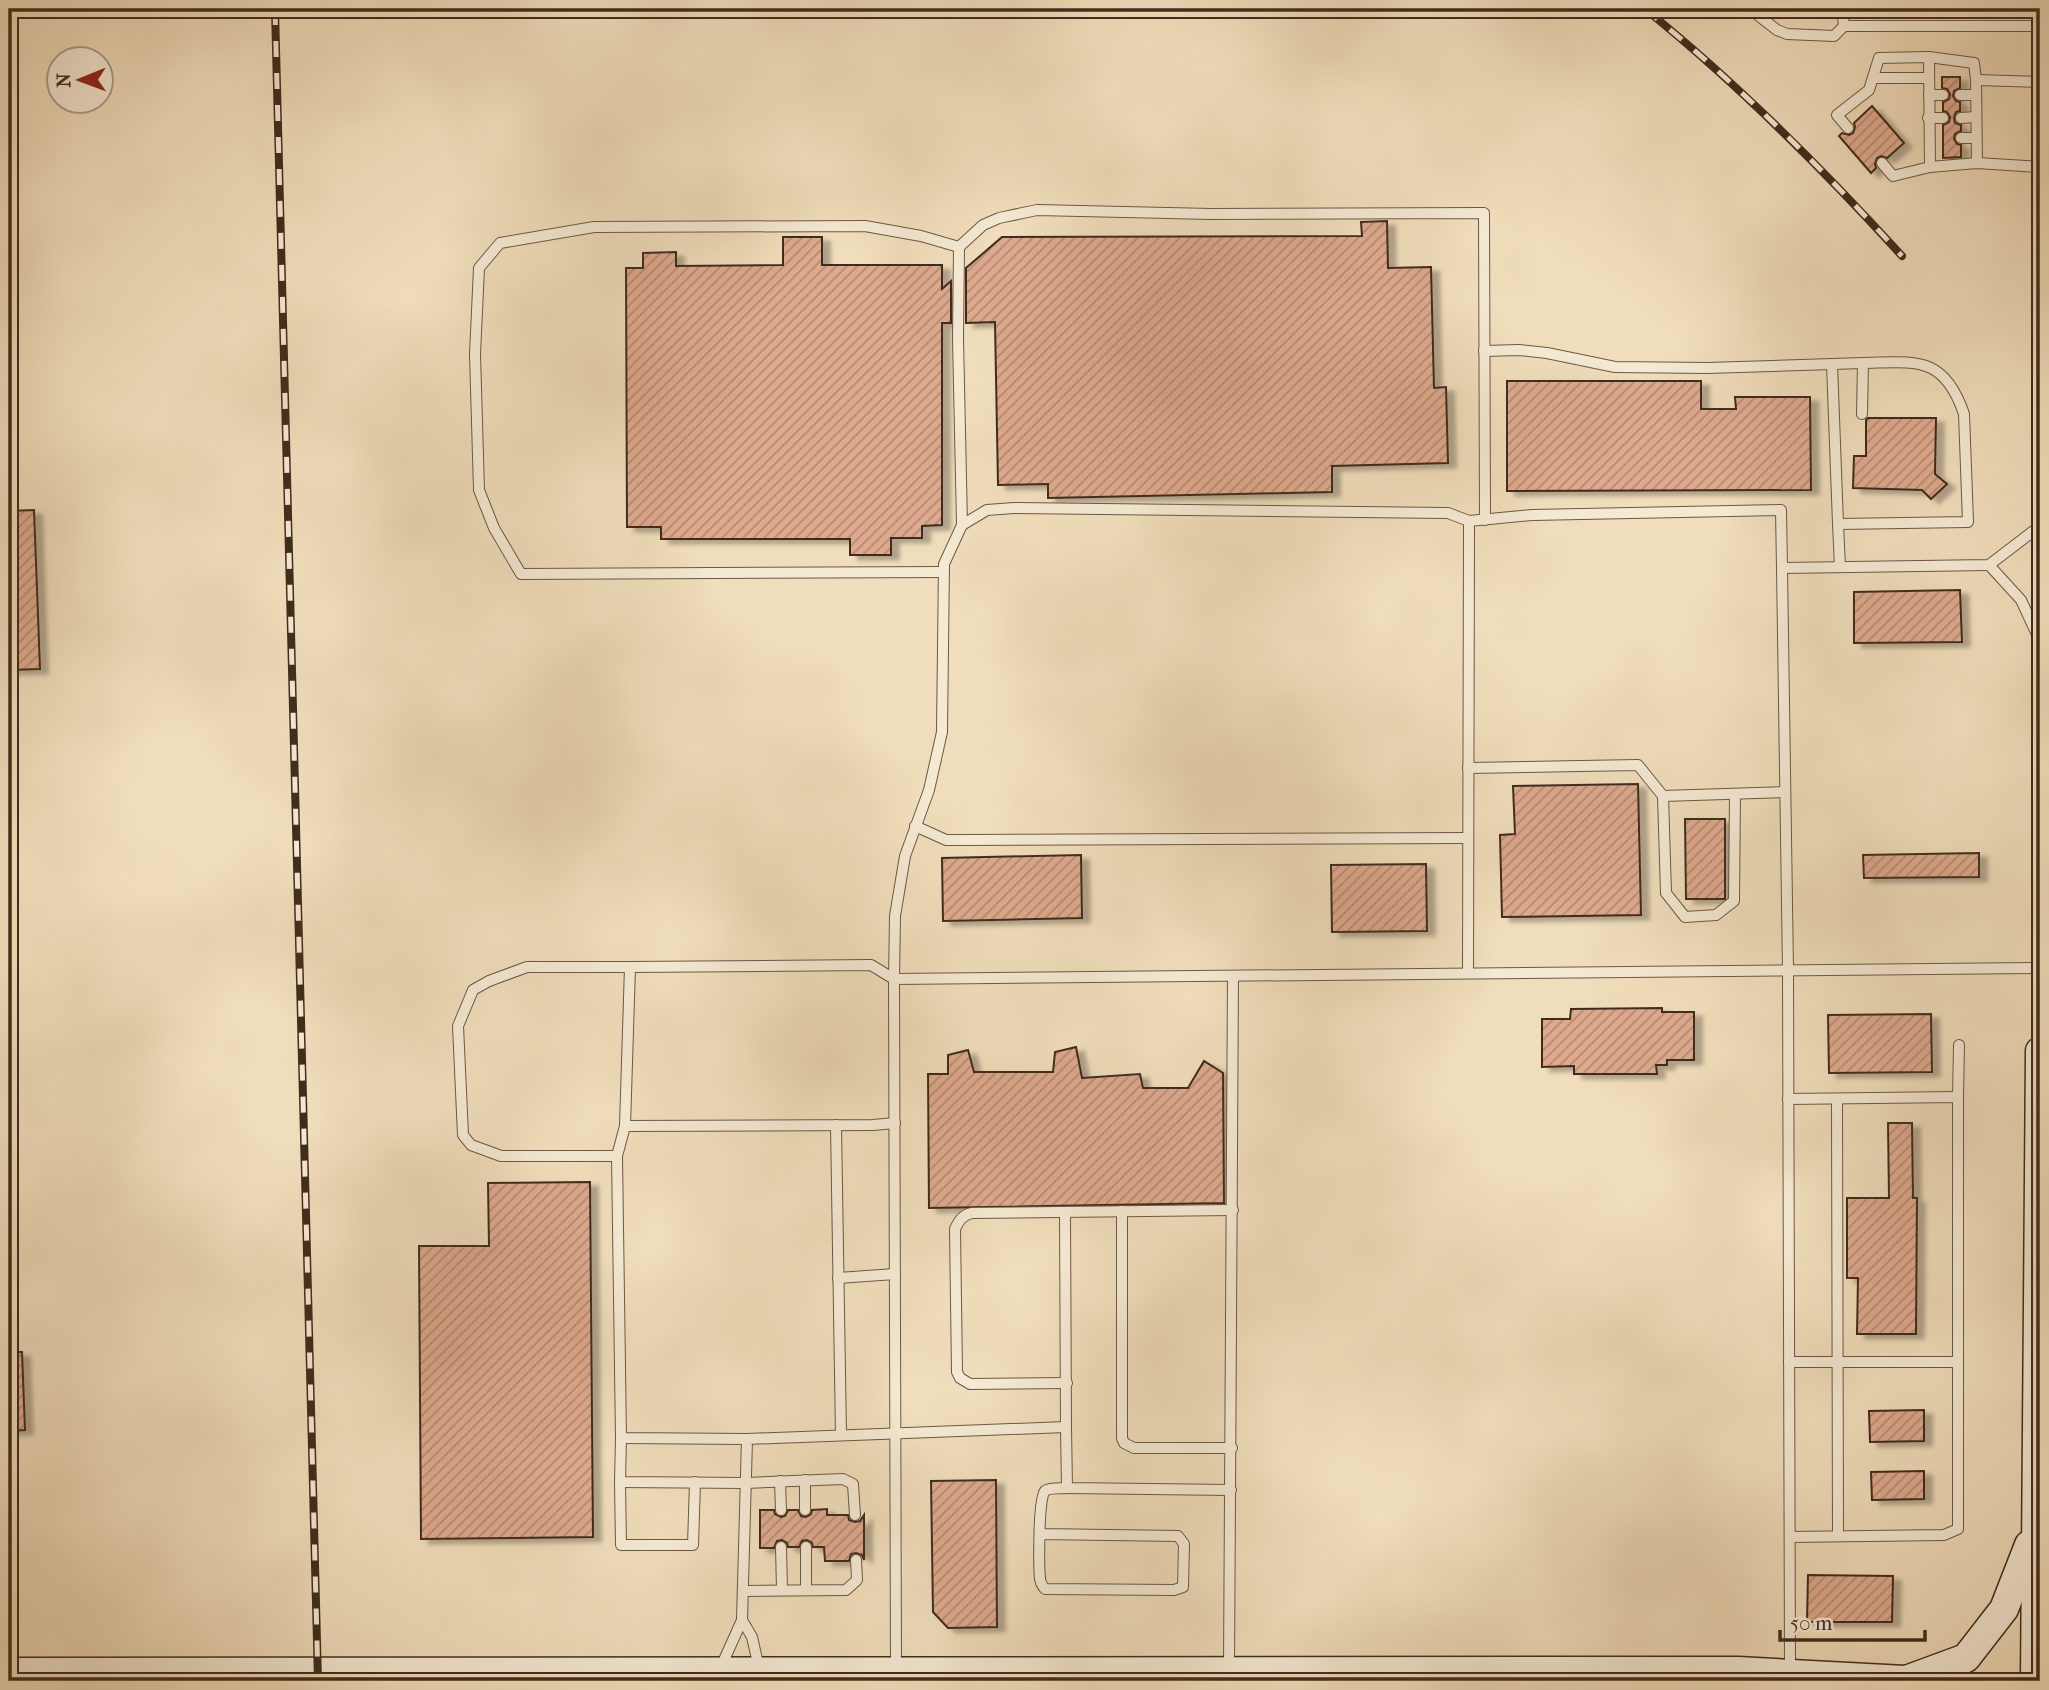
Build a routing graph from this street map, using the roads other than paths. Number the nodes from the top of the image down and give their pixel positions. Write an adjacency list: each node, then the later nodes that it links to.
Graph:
1 (1750, 9): 3 (lane)
2 (1842, 9): 3 (lane)
3 (1844, 26): 4 (lane)
4 (2040, 26)
5 (1929, 57): 6 (lane); 7 (lane); 8 (lane)
6 (1873, 78): 7 (lane); 18 (lane)
7 (1929, 78): 11 (lane)
8 (1976, 80): 9 (lane); 10 (lane)
9 (2040, 82)
10 (1976, 94): 13 (lane); 14 (lane)
11 (1929, 95): 12 (lane); 15 (lane)
12 (1943, 95)
13 (1960, 95)
14 (1976, 117): 17 (lane); 20 (lane)
15 (1928, 118): 16 (lane); 21 (lane)
16 (1943, 118)
17 (1961, 118)
18 (1848, 128)
19 (1961, 138): 20 (lane)
20 (1976, 138): 24 (lane)
21 (1930, 139): 22 (lane); 25 (lane)
22 (1943, 139)
23 (1882, 163): 25 (lane)
24 (1976, 163): 25 (lane); 26 (lane)
25 (1930, 167)
26 (2040, 167)
27 (959, 247): 28 (lane); 35 (lane); 40 (lane)
28 (1484, 351): 30 (lane); 32 (lane)
29 (1863, 363): 30 (lane); 31 (lane); 34 (lane)
30 (1832, 364): 34 (lane)
31 (1862, 414)
32 (1485, 520): 33 (lane); 38 (lane)
33 (1469, 521): 35 (lane); 42 (lane)
34 (1839, 524): 39 (lane)
35 (962, 525): 40 (lane)
36 (2040, 526): 37 (lane)
37 (1989, 565): 39 (lane); 41 (lane)
38 (1782, 568): 39 (lane); 43 (lane)
39 (1840, 568)
40 (944, 572): 46 (lane)
41 (2040, 641)
42 (1468, 768): 45 (lane); 47 (lane)
43 (1785, 792): 44 (lane); 50 (lane)
44 (1735, 794): 45 (lane); 45 (lane)
45 (1663, 796)
46 (915, 827): 47 (lane); 53 (lane)
47 (1468, 838): 51 (lane)
48 (630, 967): 53 (lane); 62 (lane); 63 (lane)
49 (2040, 968): 50 (lane)
50 (1788, 970): 51 (lane); 58 (lane)
51 (1468, 973): 52 (lane)
52 (1233, 976): 53 (lane); 64 (lane)
53 (894, 979): 60 (lane)
54 (1959, 1045): 56 (lane)
55 (2040, 1051): 57 (main road)
56 (1958, 1097): 59 (lane); 71 (lane)
57 (2040, 1097): 89 (main road)
58 (1788, 1099): 59 (lane); 69 (lane)
59 (1837, 1099): 70 (lane)
60 (895, 1123): 61 (lane); 67 (lane)
61 (836, 1125): 62 (lane); 68 (lane)
62 (625, 1126): 63 (lane)
63 (617, 1156): 76 (lane)
64 (1233, 1210): 65 (lane); 78 (lane)
65 (1122, 1211): 66 (lane); 78 (lane)
66 (1065, 1212): 72 (lane); 72 (lane)
67 (895, 1275): 68 (lane); 74 (lane)
68 (838, 1278): 75 (lane)
69 (1789, 1362): 70 (lane); 92 (lane)
70 (1838, 1362): 71 (lane); 91 (lane)
71 (1958, 1362): 91 (lane)
72 (1066, 1383): 73 (lane)
73 (1066, 1427): 74 (lane); 84 (lane)
74 (895, 1433): 75 (lane); 102 (lane)
75 (841, 1435): 77 (lane)
76 (621, 1438): 77 (lane); 81 (lane)
77 (747, 1439): 83 (lane)
78 (1232, 1448): 85 (lane)
79 (805, 1480): 80 (lane); 87 (lane); 88 (lane)
80 (780, 1481): 83 (lane); 86 (lane)
81 (620, 1482): 82 (lane); 82 (lane)
82 (695, 1482): 83 (lane)
83 (746, 1483): 98 (lane)
84 (1067, 1488): 85 (lane); 90 (lane)
85 (1231, 1490): 103 (lane)
86 (781, 1510)
87 (805, 1510)
88 (855, 1515)
89 (2036, 1526): 107 (main road); 108 (main road)
90 (1040, 1534): 90 (lane)
91 (1838, 1536): 92 (lane)
92 (1790, 1537): 105 (lane)
93 (806, 1547): 97 (lane)
94 (781, 1548): 96 (lane)
95 (856, 1560): 97 (lane)
96 (782, 1590): 97 (lane); 98 (lane)
97 (806, 1590)
98 (744, 1591): 99 (lane)
99 (742, 1620): 100 (lane); 101 (lane)
100 (719, 1671): 101 (main road); 106 (main road)
101 (760, 1671): 102 (main road)
102 (896, 1671): 103 (main road)
103 (1229, 1671): 105 (main road)
104 (9, 1672): 106 (main road)
105 (1790, 1674): 107 (main road)
106 (44, 1676)
107 (1917, 1680)
108 (2035, 1681)

